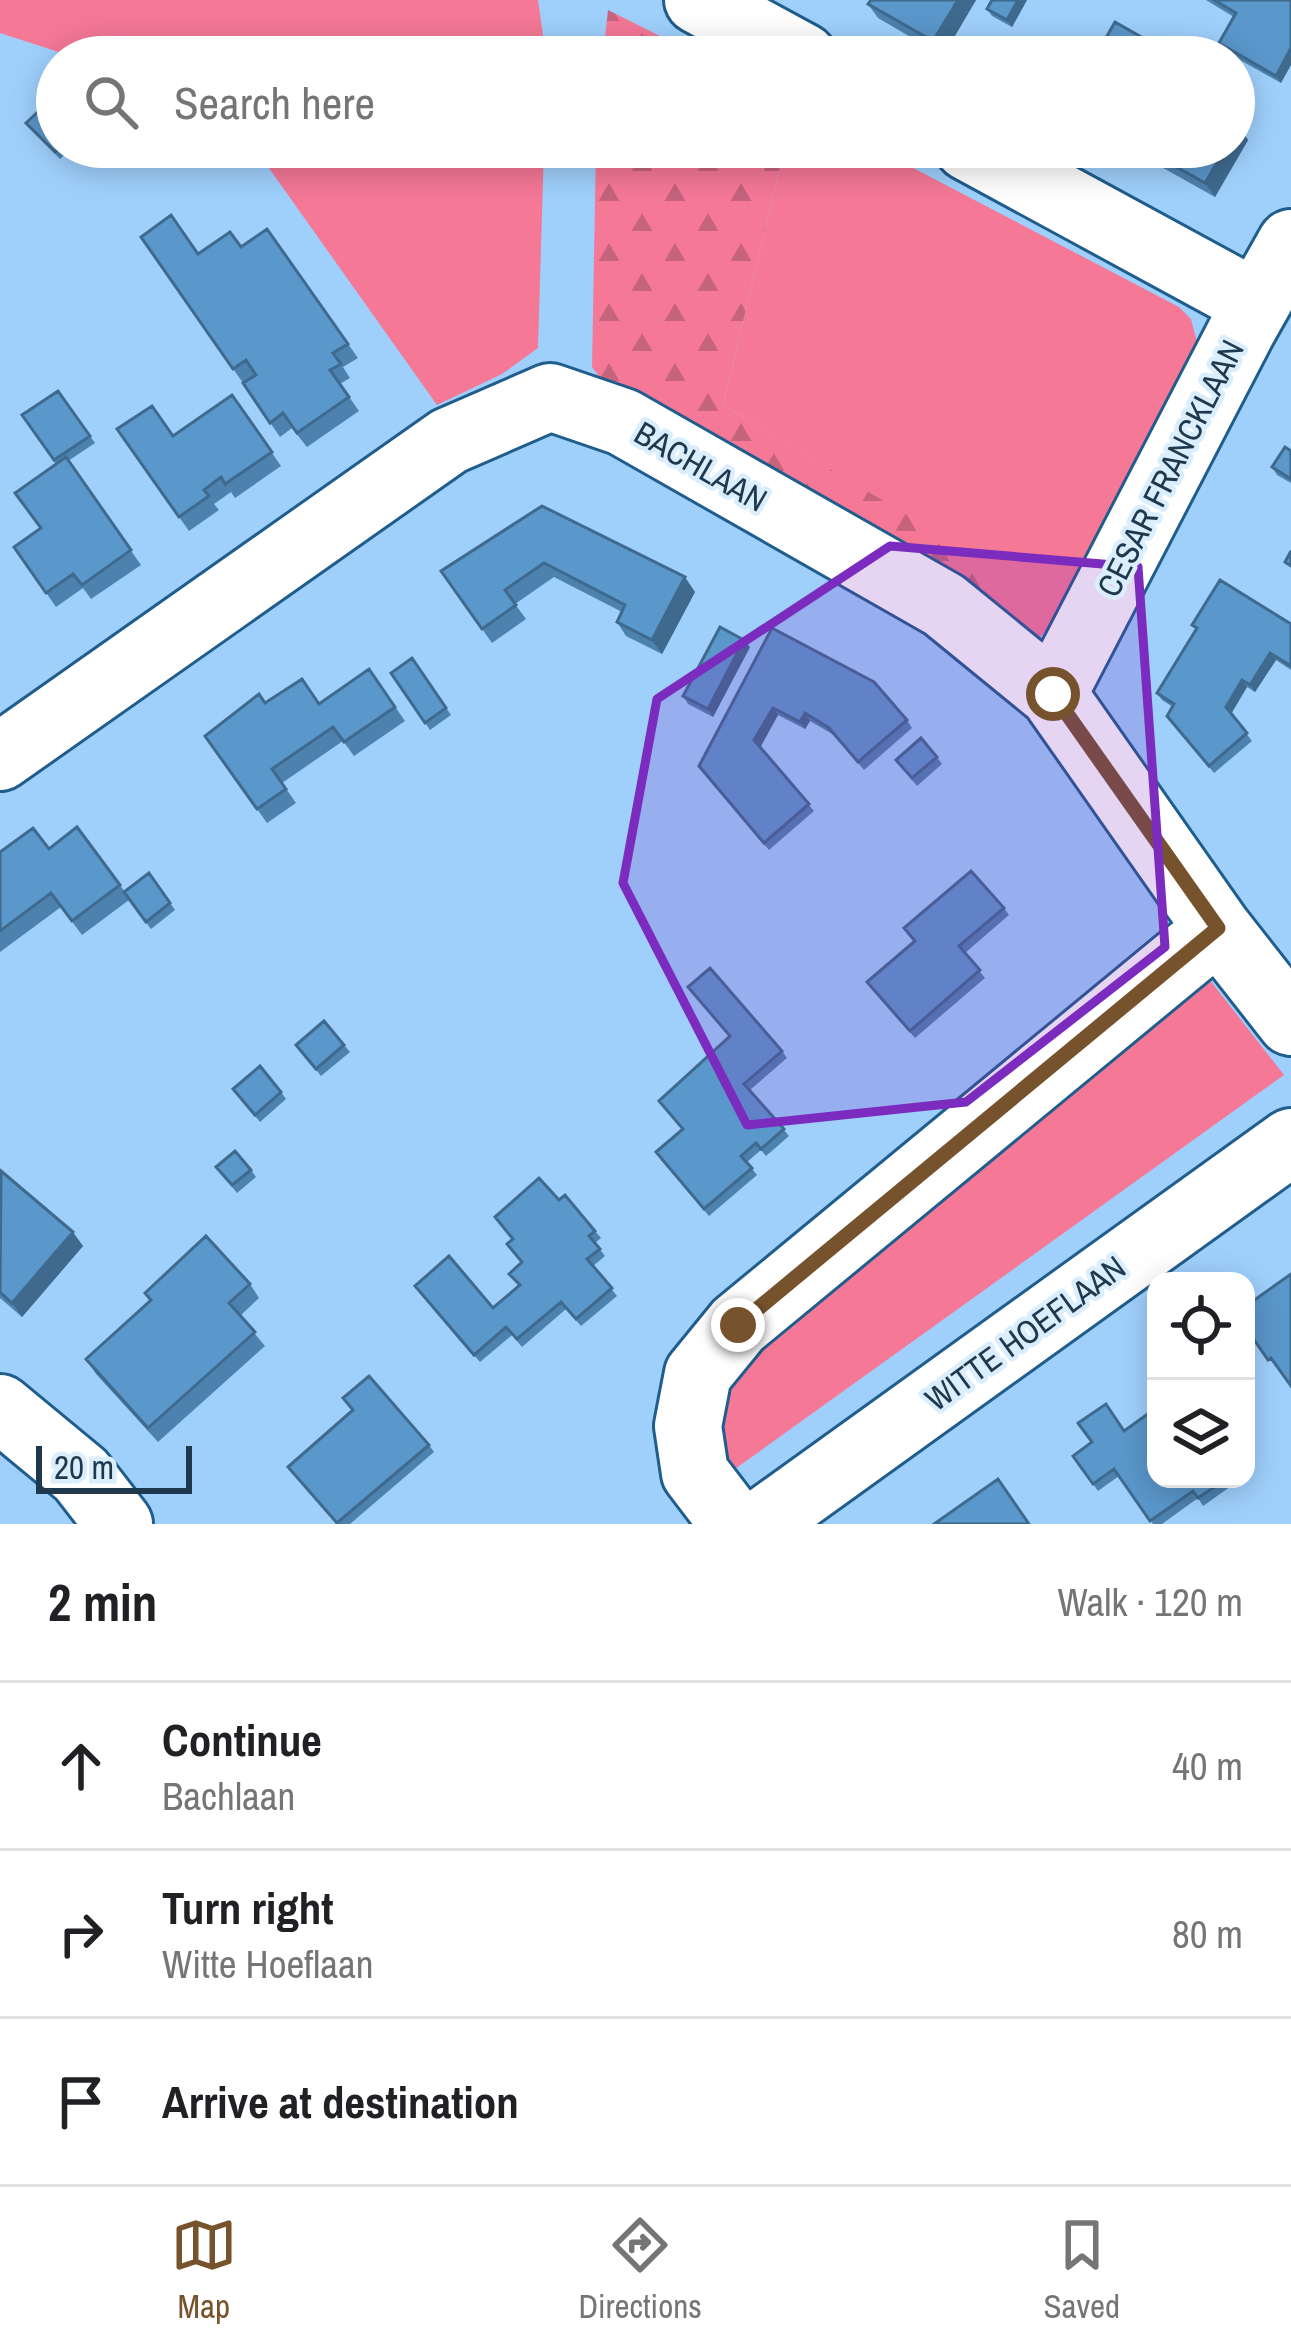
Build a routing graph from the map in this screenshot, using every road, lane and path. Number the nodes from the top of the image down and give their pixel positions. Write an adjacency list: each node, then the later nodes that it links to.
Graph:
1 (698, 0): 2 (street)
2 (764, 36)
3 (1007, 168): 5 (street)
4 (1291, 243): 5 (street, CESAR FRANCKLAAN)
5 (1256, 304): 6 (street, CESAR FRANCKLAAN)
6 (1053, 694): 7 (street, BACHLAAN); 8 (street, BACHLAAN)
7 (0, 757)
8 (1218, 928): 9 (street, BACHLAAN); 13 (street)
9 (1291, 1022)
10 (1291, 1142): 14 (street, WITTE HOEFLAAN)
11 (0, 1408): 12 (street)
12 (119, 1524)
13 (734, 1524)
14 (760, 1524)

